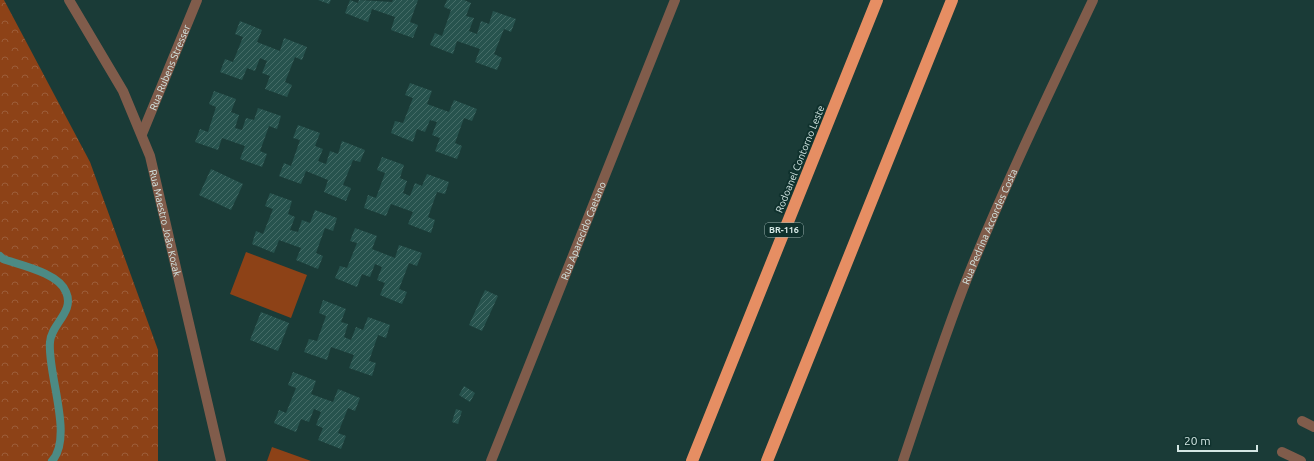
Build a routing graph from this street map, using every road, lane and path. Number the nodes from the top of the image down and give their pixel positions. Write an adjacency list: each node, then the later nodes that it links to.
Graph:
1 (69, 0): 7 (street, Rua Maestro João Kozak)
2 (196, 0): 7 (street, Rua Rubens Stresser)
3 (675, 0): 12 (street, Rua Aparecido Caetano)
4 (877, 0): 13 (highway, Rodoanel Contorno Leste / BR-116)
5 (952, 0): 14 (highway)
6 (1093, 0): 15 (street, Rua Pedrina Accordes Costa)
7 (142, 134): 11 (street, Rua Maestro João Kozak)
8 (1302, 421): 9 (street)
9 (1314, 427)
10 (1282, 452): 16 (street)
11 (221, 461)
12 (491, 461)
13 (692, 461)
14 (767, 461)
15 (903, 461)
16 (1301, 461)

